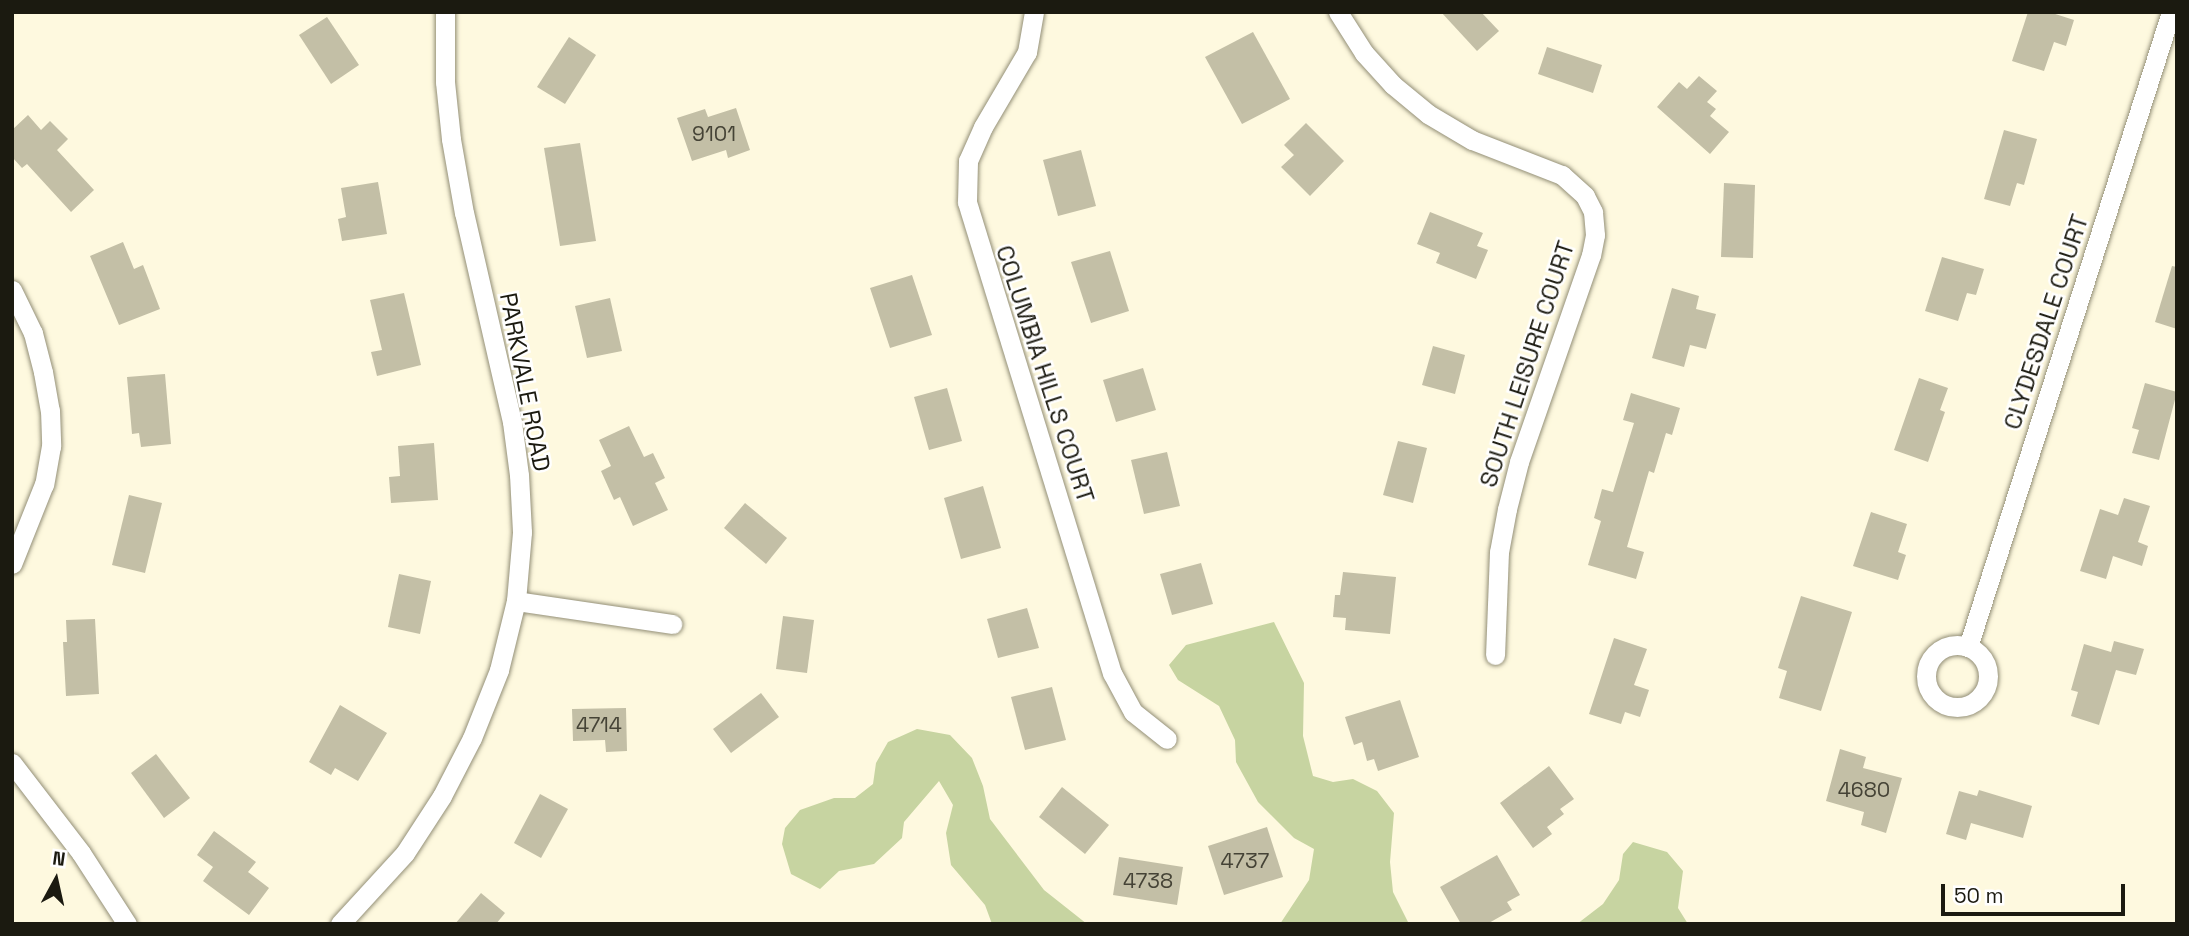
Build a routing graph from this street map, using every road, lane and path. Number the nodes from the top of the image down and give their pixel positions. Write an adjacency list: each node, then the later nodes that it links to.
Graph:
1 (445, 12): 7 (street, PARKVALE ROAD)
2 (1034, 12): 11 (street, COLUMBIA HILLS COURT)
3 (1338, 12): 10 (street, SOUTH LEISURE COURT)
4 (2171, 12): 9 (street, CLYDESDALE COURT)
5 (12, 290): 6 (street)
6 (12, 564)
7 (516, 601): 8 (street); 14 (street, PARKVALE ROAD)
8 (672, 624)
9 (1968, 647)
10 (1495, 655)
11 (1167, 739)
12 (12, 763): 13 (street)
13 (127, 924)
14 (340, 924)

